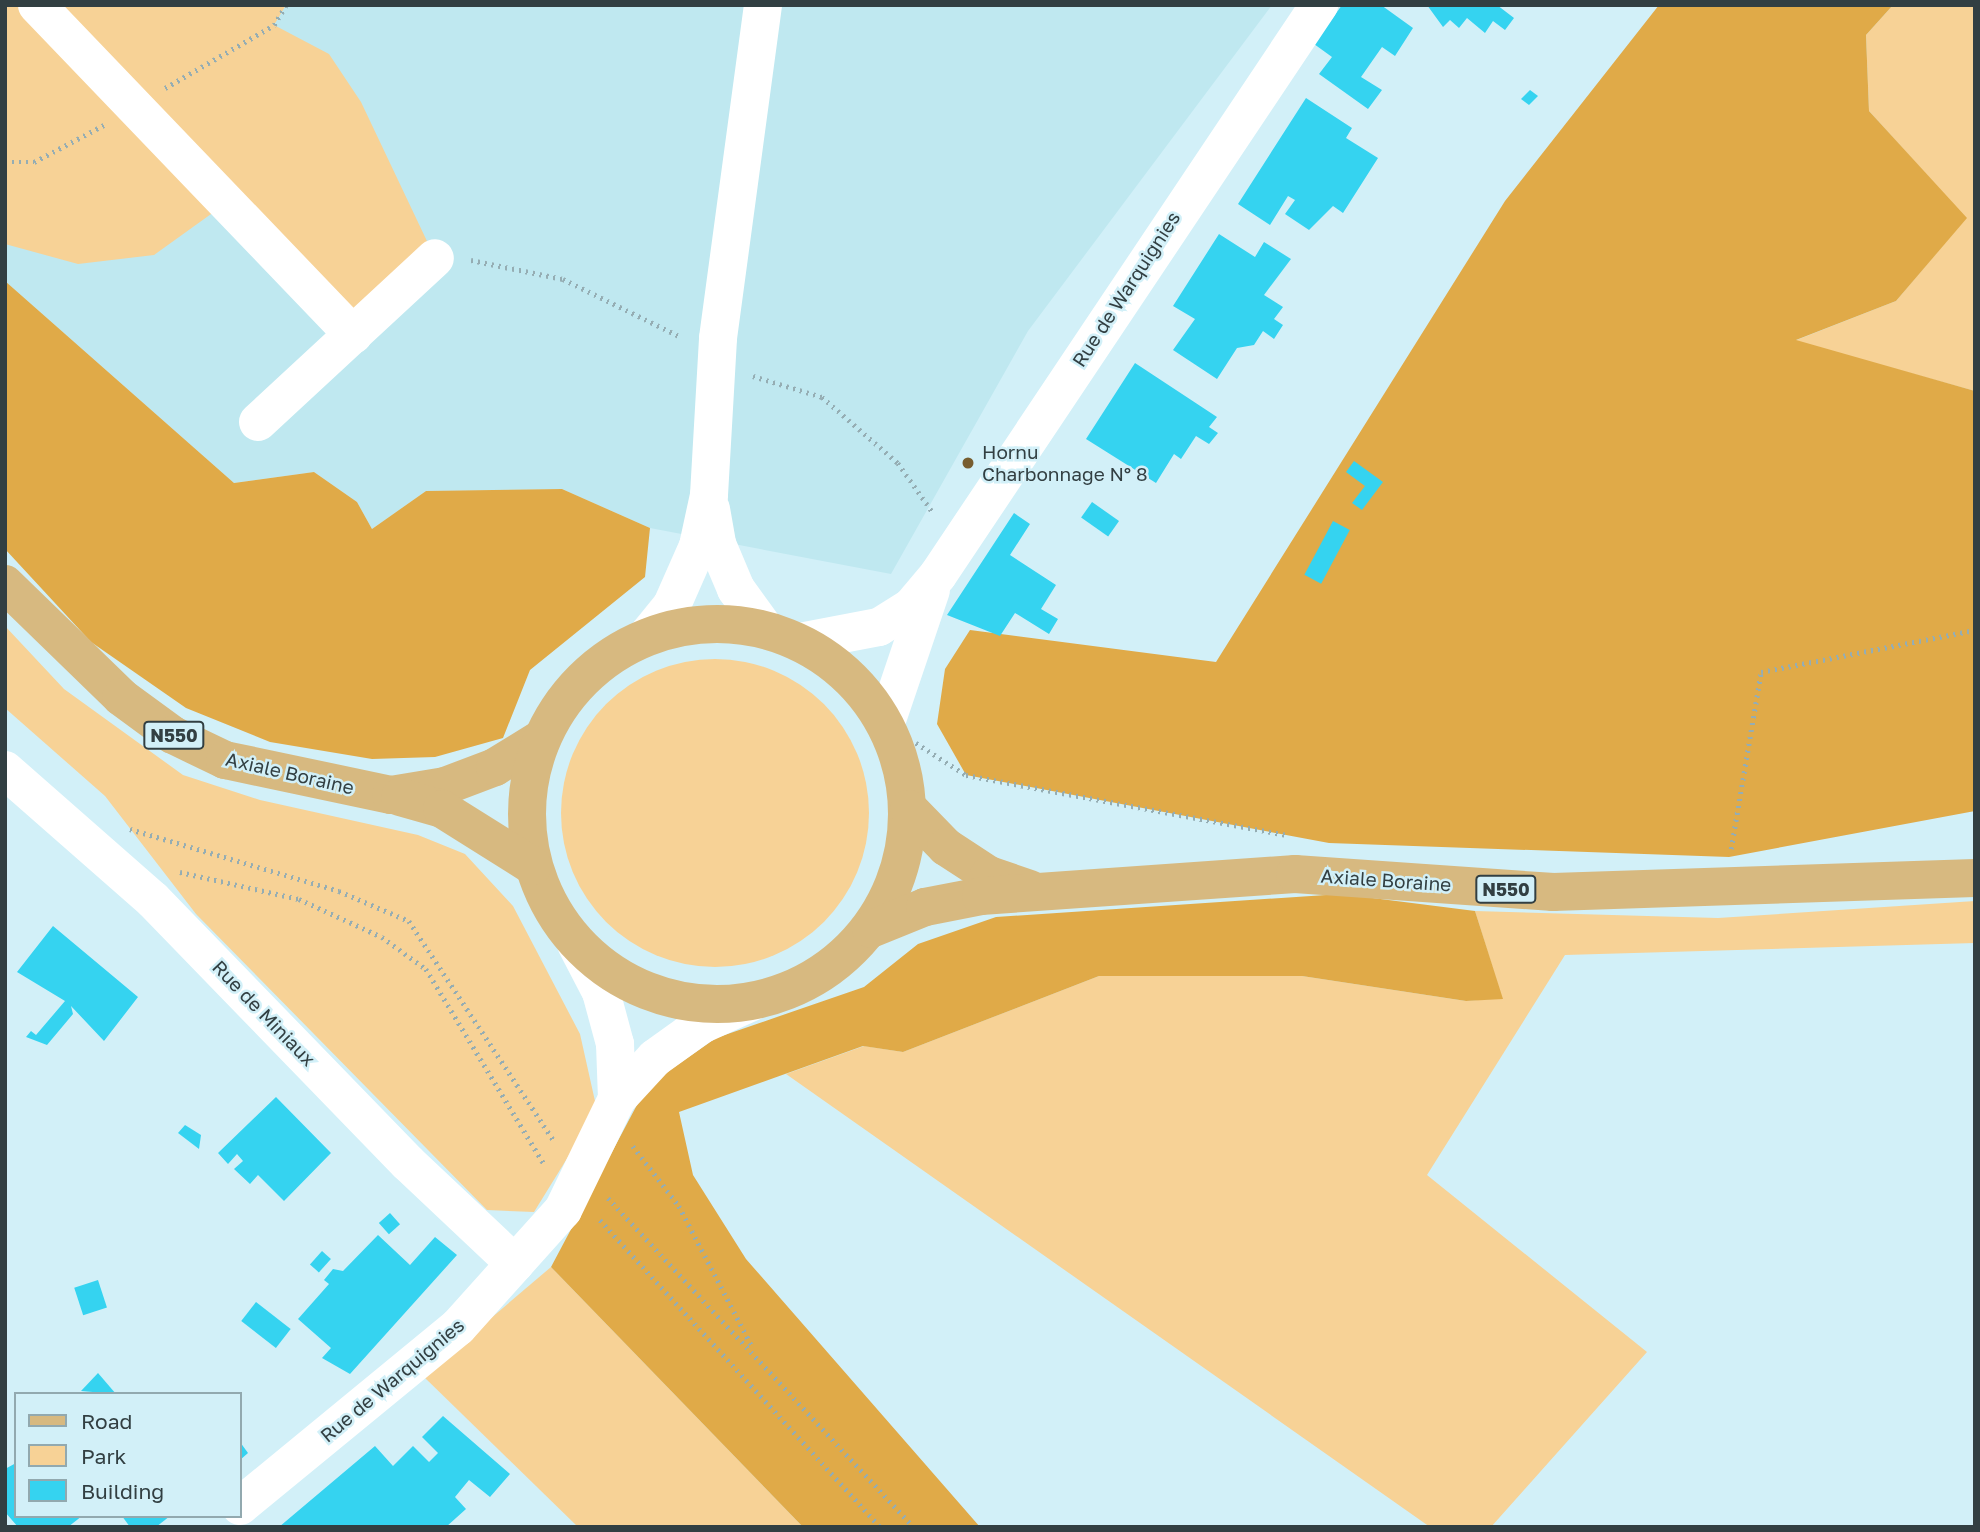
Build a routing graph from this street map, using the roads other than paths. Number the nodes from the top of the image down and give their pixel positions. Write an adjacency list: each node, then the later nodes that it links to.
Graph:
1 (37, 5): 5 (street)
2 (763, 5): 7 (street)
3 (1319, 5): 8 (street, Rue de Warquignies)
4 (435, 258): 5 (street)
5 (353, 335): 6 (street)
6 (258, 422)
7 (709, 495): 10 (street); 11 (street)
8 (947, 561): 11 (street); 12 (street)
9 (5, 584): 15 (main road, Axiale Boraine / N550)
10 (647, 636): 11 (main road, Axiale Boraine); 13 (main road, Axiale Boraine)
11 (783, 636): 12 (main road, Axiale Boraine)
12 (886, 723): 16 (main road, Axiale Boraine)
13 (542, 738): 15 (main road, Axiale Boraine / N550); 17 (main road, Axiale Boraine)
14 (5, 770): 24 (street, Rue de Miniaux)
15 (391, 794): 17 (main road)
16 (909, 809): 19 (main road, Axiale Boraine / N550); 20 (main road, Axiale Boraine)
17 (533, 866): 21 (main road, Axiale Boraine)
18 (1975, 878): 19 (main road, Axiale Boraine / N550)
19 (1038, 892): 20 (main road)
20 (871, 929): 22 (main road, Axiale Boraine)
21 (576, 944): 22 (main road, Axiale Boraine); 23 (street)
22 (752, 1002): 23 (street, Rue de Warquignies)
23 (617, 1099): 24 (street, Rue de Warquignies)
24 (515, 1264): 25 (street, Rue de Warquignies)
25 (242, 1504)

